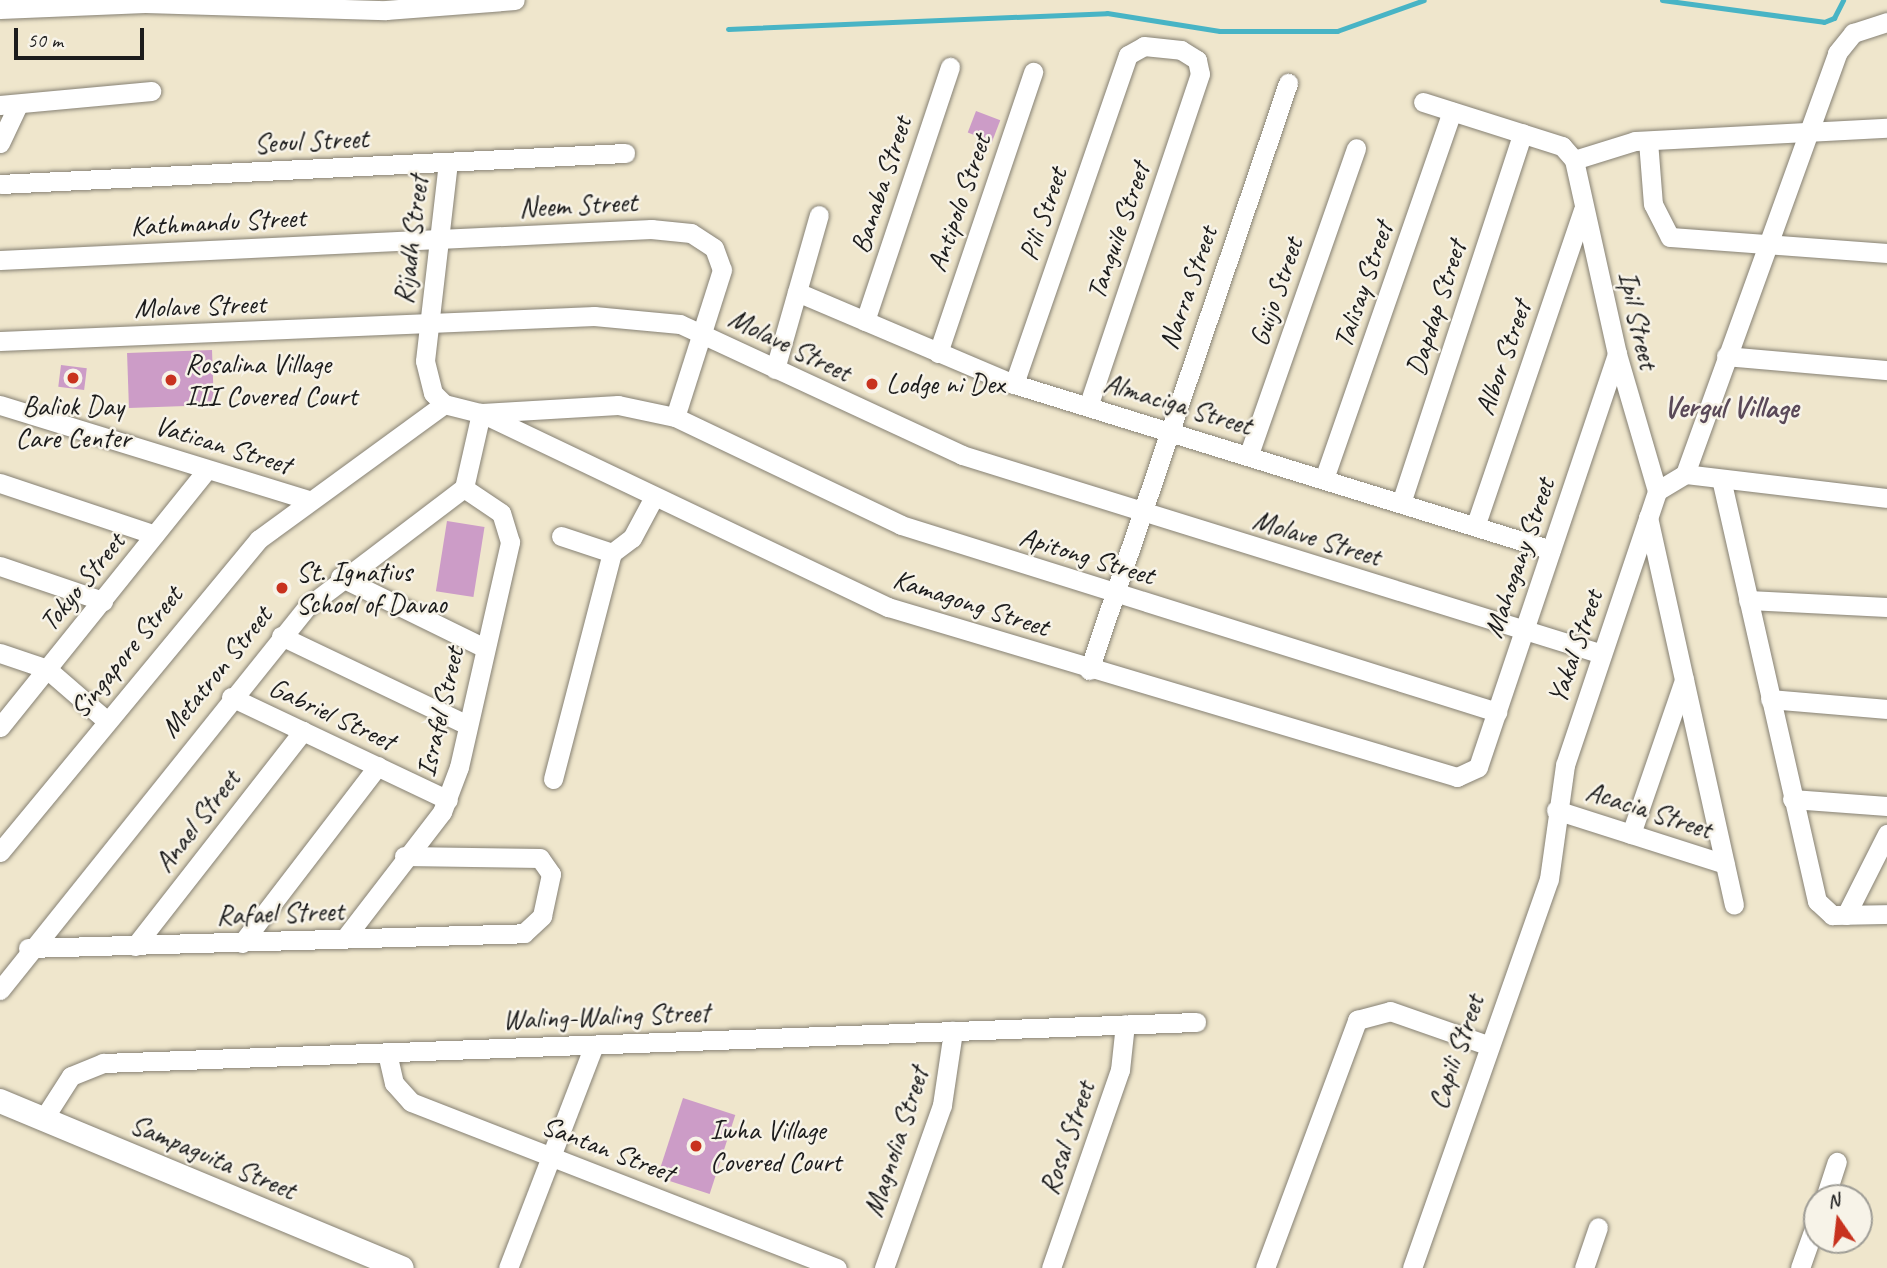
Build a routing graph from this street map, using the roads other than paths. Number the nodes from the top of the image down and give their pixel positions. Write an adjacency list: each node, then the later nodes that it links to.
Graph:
1 (515, 0): 2 (street)
2 (456, 2): 3 (street)
3 (388, 5): 4 (street)
4 (0, 9)
5 (1887, 22): 15 (street)
6 (950, 67): 31 (street, Banaba Street)
7 (1033, 72): 35 (street, Antipolo Street)
8 (1200, 74): 40 (street, Pili Street); 43 (street, Tanguile Street)
9 (1288, 83): 46 (street, Narra Street)
10 (151, 91): 12 (street)
11 (1423, 102): 13 (street)
12 (9, 105): 18 (street)
13 (1452, 111): 16 (street); 50 (street, Talisay Street)
14 (1887, 128): 15 (street)
15 (1807, 132): 17 (street); 27 (street)
16 (1523, 133): 21 (street); 58 (street, Dapdap Street)
17 (1648, 141): 21 (street); 27 (street)
18 (0, 144)
19 (1356, 148): 47 (street, Guijo Street)
20 (625, 153): 22 (street, Seoul Street)
21 (1574, 160): 24 (street, Ipil Street)
22 (448, 162): 23 (street, Seoul Street); 26 (street, Rijadh Street)
23 (0, 184)
24 (1584, 209): 36 (street, Ipil Street); 61 (street, Albor Street)
25 (819, 215): 30 (street)
26 (439, 239): 29 (street, Kathmandu Street); 32 (street, Rijadh Street); 33 (street, Neem Street)
27 (1764, 245): 28 (street); 37 (street)
28 (1887, 254)
29 (0, 260)
30 (797, 292): 31 (street, Almaciga Street); 38 (street)
31 (865, 321): 35 (street, Almaciga Street)
32 (429, 324): 33 (street, Molave Street); 34 (street, Molave Street); 42 (street, Rijadh Street)
33 (704, 334): 38 (street, Molave Street); 45 (street)
34 (0, 341)
35 (937, 353): 40 (street, Almaciga Street)
36 (1617, 354): 54 (street, Ipil Street); 64 (street, Mahogany Street)
37 (1726, 356): 39 (street); 49 (street)
38 (775, 369): 59 (street, Molave Street)
39 (1887, 370)
40 (1014, 384): 43 (street, Almaciga Street)
41 (0, 404): 48 (street, Vatican Street)
42 (444, 404): 44 (street); 57 (street, Singapore Street)
43 (1088, 406): 46 (street, Almaciga Street)
44 (481, 413): 45 (street, Apitong Street); 53 (street); 55 (street, Kamagong Street)
45 (675, 417): 68 (street, Apitong Street)
46 (1169, 430): 47 (street, Almaciga Street); 59 (street, Narra Street)
47 (1249, 454): 50 (street, Almaciga Street)
48 (206, 471): 57 (street, Vatican Street); 62 (street, Tokyo Street)
49 (1685, 474): 51 (street); 54 (street)
50 (1325, 476): 58 (street, Almaciga Street)
51 (1722, 483): 56 (street); 69 (street)
52 (0, 484): 62 (street)
53 (464, 488): 67 (street, Metatron Street); 74 (street, Israfel Street)
54 (1657, 491): 60 (street, Yakal Street)
55 (654, 497): 65 (street); 78 (street, Kamagong Street)
56 (1887, 498)
57 (309, 500): 84 (street, Singapore Street)
58 (1402, 500): 61 (street, Almaciga Street)
59 (1142, 514): 68 (street, Narra Street); 72 (street, Molave Street)
60 (1648, 517): 76 (street, Yakal Street); 79 (street)
61 (1476, 524): 64 (street, Almaciga Street)
62 (155, 535): 70 (street, Tokyo Street)
63 (561, 536): 65 (street)
64 (1551, 550): 72 (street, Mahogany Street)
65 (612, 553): 90 (street)
66 (0, 566): 70 (street)
67 (340, 577): 73 (street, Metatron Street); 74 (street)
68 (1115, 594): 78 (street, Narra Street); 83 (street, Apitong Street)
69 (1748, 600): 71 (street); 81 (street)
70 (103, 601): 77 (street, Tokyo Street)
71 (1887, 607)
72 (1524, 631): 76 (street, Molave Street); 83 (street, Mahogany Street)
73 (281, 636): 80 (street, Metatron Street); 85 (street)
74 (483, 646): 85 (street, Israfel Street)
75 (0, 653): 77 (street)
76 (1602, 654): 94 (street, Yakal Street)
77 (47, 670): 84 (street); 86 (street, Tokyo Street)
78 (1088, 670): 89 (street, Kamagong Street)
79 (1684, 680): 95 (street); 100 (street)
80 (231, 697): 87 (street, Gabriel Street); 107 (street, Metatron Street)
81 (1770, 699): 82 (street); 91 (street)
82 (1887, 709)
83 (1497, 712): 89 (street, Mahogany Street)
84 (107, 721): 97 (street, Singapore Street)
85 (468, 725): 92 (street, Israfel Street)
86 (0, 726)
87 (303, 731): 88 (street, Gabriel Street); 106 (street, Anael Street)
88 (378, 766): 92 (street, Gabriel Street); 105 (street)
89 (1470, 776)
90 (553, 779)
91 (1792, 799): 93 (street); 103 (street)
92 (448, 800): 98 (street, Israfel Street)
93 (1887, 806)
94 (1556, 810): 95 (street, Acacia Street); 99 (street, Yakal Street)
95 (1631, 834): 100 (street, Acacia Street)
96 (1887, 834): 103 (street)
97 (0, 852)
98 (404, 856): 104 (street, Israfel Street); 104 (street, Rafael Street)
99 (1554, 856): 113 (street, Capili Street)
100 (1725, 864): 101 (street)
101 (1734, 905)
102 (1887, 914): 103 (street)
103 (1846, 915)
104 (345, 938): 105 (street, Rafael Street)
105 (242, 943): 106 (street, Rafael Street)
106 (135, 946): 107 (street, Rafael Street)
107 (28, 948): 108 (street, Metatron Street)
108 (0, 990)
109 (1196, 1022): 110 (street, Waling-Waling Street)
110 (1125, 1024): 111 (street, Waling-Waling Street); 125 (street, Rosal Street)
111 (953, 1031): 112 (street, Waling-Waling Street); 124 (street, Magnolia Street)
112 (594, 1045): 114 (street, Waling-Waling Street); 117 (street)
113 (1487, 1045): 126 (street); 127 (street, Capili Street)
114 (387, 1053): 116 (street, Waling-Waling Street); 117 (street, Santan Street)
115 (0, 1101): 116 (street, Sampaguita Street)
116 (44, 1118): 121 (street, Sampaguita Street)
117 (555, 1158): 122 (street); 123 (street, Santan Street)
118 (1837, 1162): 119 (street)
119 (1830, 1184)
120 (1598, 1227): 128 (street)
121 (402, 1268)
122 (508, 1268)
123 (837, 1268)
124 (884, 1268)
125 (1051, 1268)
126 (1265, 1268)
127 (1412, 1268)
128 (1584, 1268)

